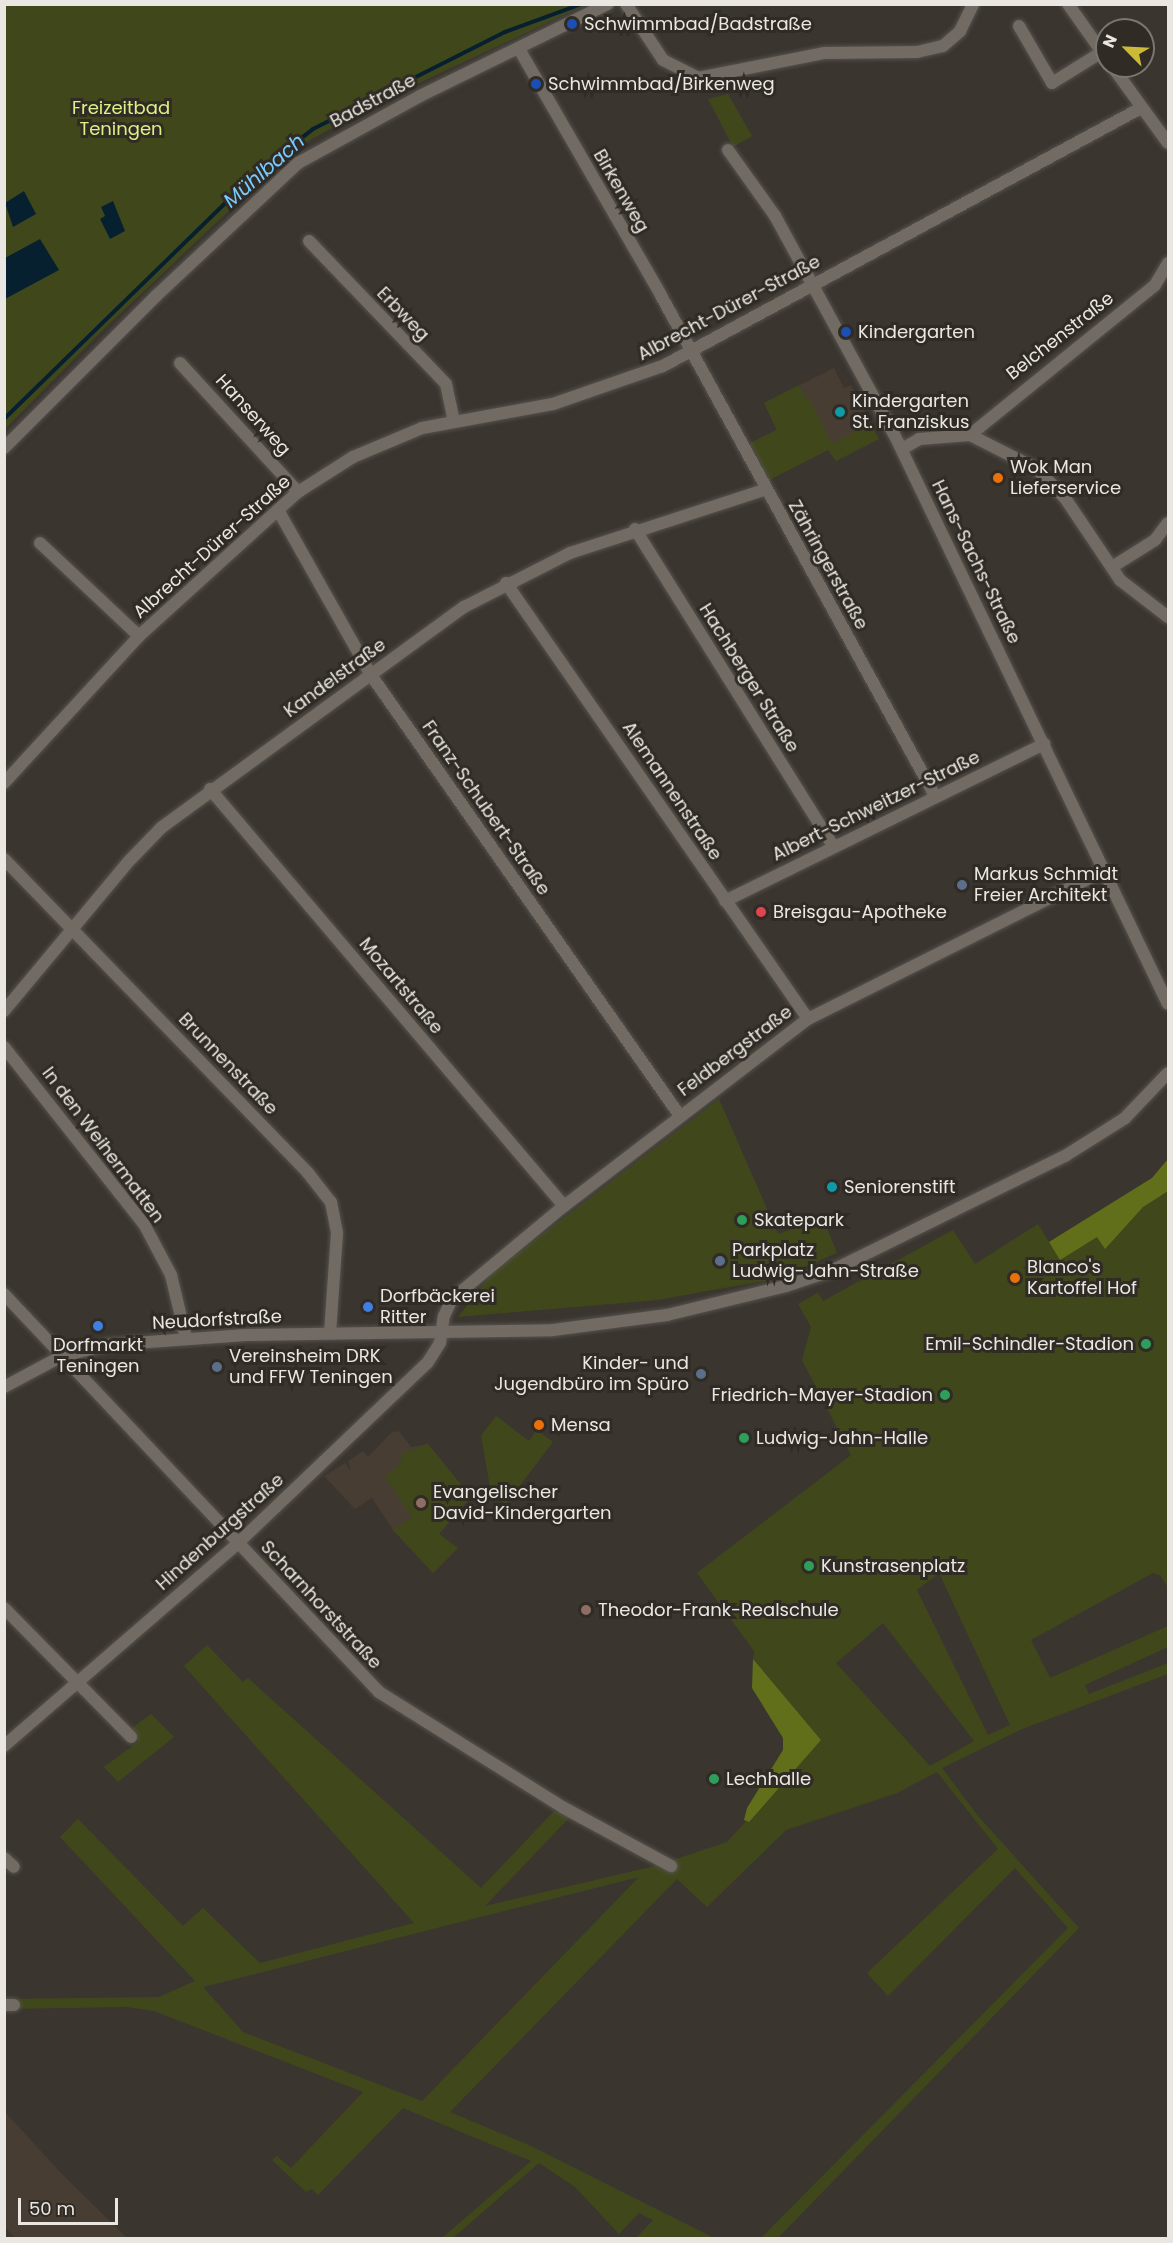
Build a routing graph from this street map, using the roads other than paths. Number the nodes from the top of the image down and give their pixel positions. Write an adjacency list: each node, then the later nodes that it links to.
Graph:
1 (608, 4): 7 (street, Badstraße)
2 (626, 4): 3 (street)
3 (973, 4)
4 (1068, 4): 6 (street)
5 (1019, 26): 8 (street)
6 (1095, 41)
7 (519, 49): 16 (street, Birkenweg); 20 (street, Badstraße)
8 (1095, 60)
9 (1120, 78): 10 (street)
10 (1141, 108): 11 (street); 15 (street, Albrecht-Dürer-Straße)
11 (1168, 143)
12 (728, 150): 15 (street, Hans-Sachs-Straße)
13 (309, 241): 18 (street, Erbweg)
14 (1168, 263): 19 (street, Belchenstraße)
15 (813, 286): 16 (street, Albrecht-Dürer-Straße); 21 (street, Hans-Sachs-Straße)
16 (692, 351): 18 (street, Albrecht-Dürer-Straße); 22 (street, Zähringerstraße)
17 (180, 363): 23 (street, Hanserweg)
18 (454, 421): 23 (street, Albrecht-Dürer-Straße)
19 (969, 435): 21 (street); 28 (street)
20 (4, 448)
21 (902, 449): 33 (street, Hans-Sachs-Straße)
22 (764, 490): 26 (street, Kandelstraße); 36 (street, Zähringerstraße)
23 (298, 492): 24 (street, Albrecht-Dürer-Straße)
24 (278, 510): 31 (street, Albrecht-Dürer-Straße); 32 (street, Franz-Schubert-Straße)
25 (1168, 523): 28 (street)
26 (635, 529): 29 (street, Kandelstraße); 37 (street, Hachberger Straße)
27 (40, 543): 31 (street)
28 (1112, 567): 30 (street)
29 (506, 583): 32 (street, Kandelstraße); 40 (street, Alemannenstraße)
30 (1168, 617)
31 (139, 636): 34 (street, Albrecht-Dürer-Straße)
32 (371, 675): 35 (street, Kandelstraße); 47 (street, Franz-Schubert-Straße)
33 (1044, 744): 36 (street, Albert-Schweitzer-Straße); 39 (street, Hans-Sachs-Straße)
34 (4, 783)
35 (210, 789): 41 (street, Kandelstraße); 48 (street, Mozartstraße)
36 (935, 796): 37 (street, Albert-Schweitzer-Straße)
37 (833, 846): 40 (street, Albert-Schweitzer-Straße)
38 (4, 859): 41 (street, Brunnenstraße)
39 (1105, 870): 42 (street, Hans-Sachs-Straße); 44 (street, Feldbergstraße)
40 (724, 901): 44 (street, Alemannenstraße)
41 (73, 928): 43 (street, Kandelstraße); 51 (street, Brunnenstraße)
42 (1168, 1004)
43 (4, 1011)
44 (808, 1019): 47 (street, Feldbergstraße)
45 (4, 1047): 52 (street, In den Weihermatten)
46 (1168, 1073): 50 (street, Neudorfstraße)
47 (680, 1116): 48 (street, Feldbergstraße)
48 (564, 1206): 50 (street, Feldbergstraße)
49 (4, 1294): 53 (street, Scharnhorststraße)
50 (441, 1331): 51 (street, Neudorfstraße); 55 (street, Hindenburgstraße)
51 (330, 1333): 52 (street, Neudorfstraße)
52 (186, 1338): 53 (street, Neudorfstraße)
53 (62, 1356): 54 (street, Neudorfstraße); 55 (street, Scharnhorststraße)
54 (4, 1387)
55 (238, 1543): 57 (street, Hindenburgstraße); 61 (street, Scharnhorststraße)
56 (4, 1608): 57 (street)
57 (76, 1683): 58 (street); 59 (street, Hindenburgstraße)
58 (131, 1737)
59 (4, 1746)
60 (4, 1858): 62 (street)
61 (671, 1866)
62 (14, 1867)

